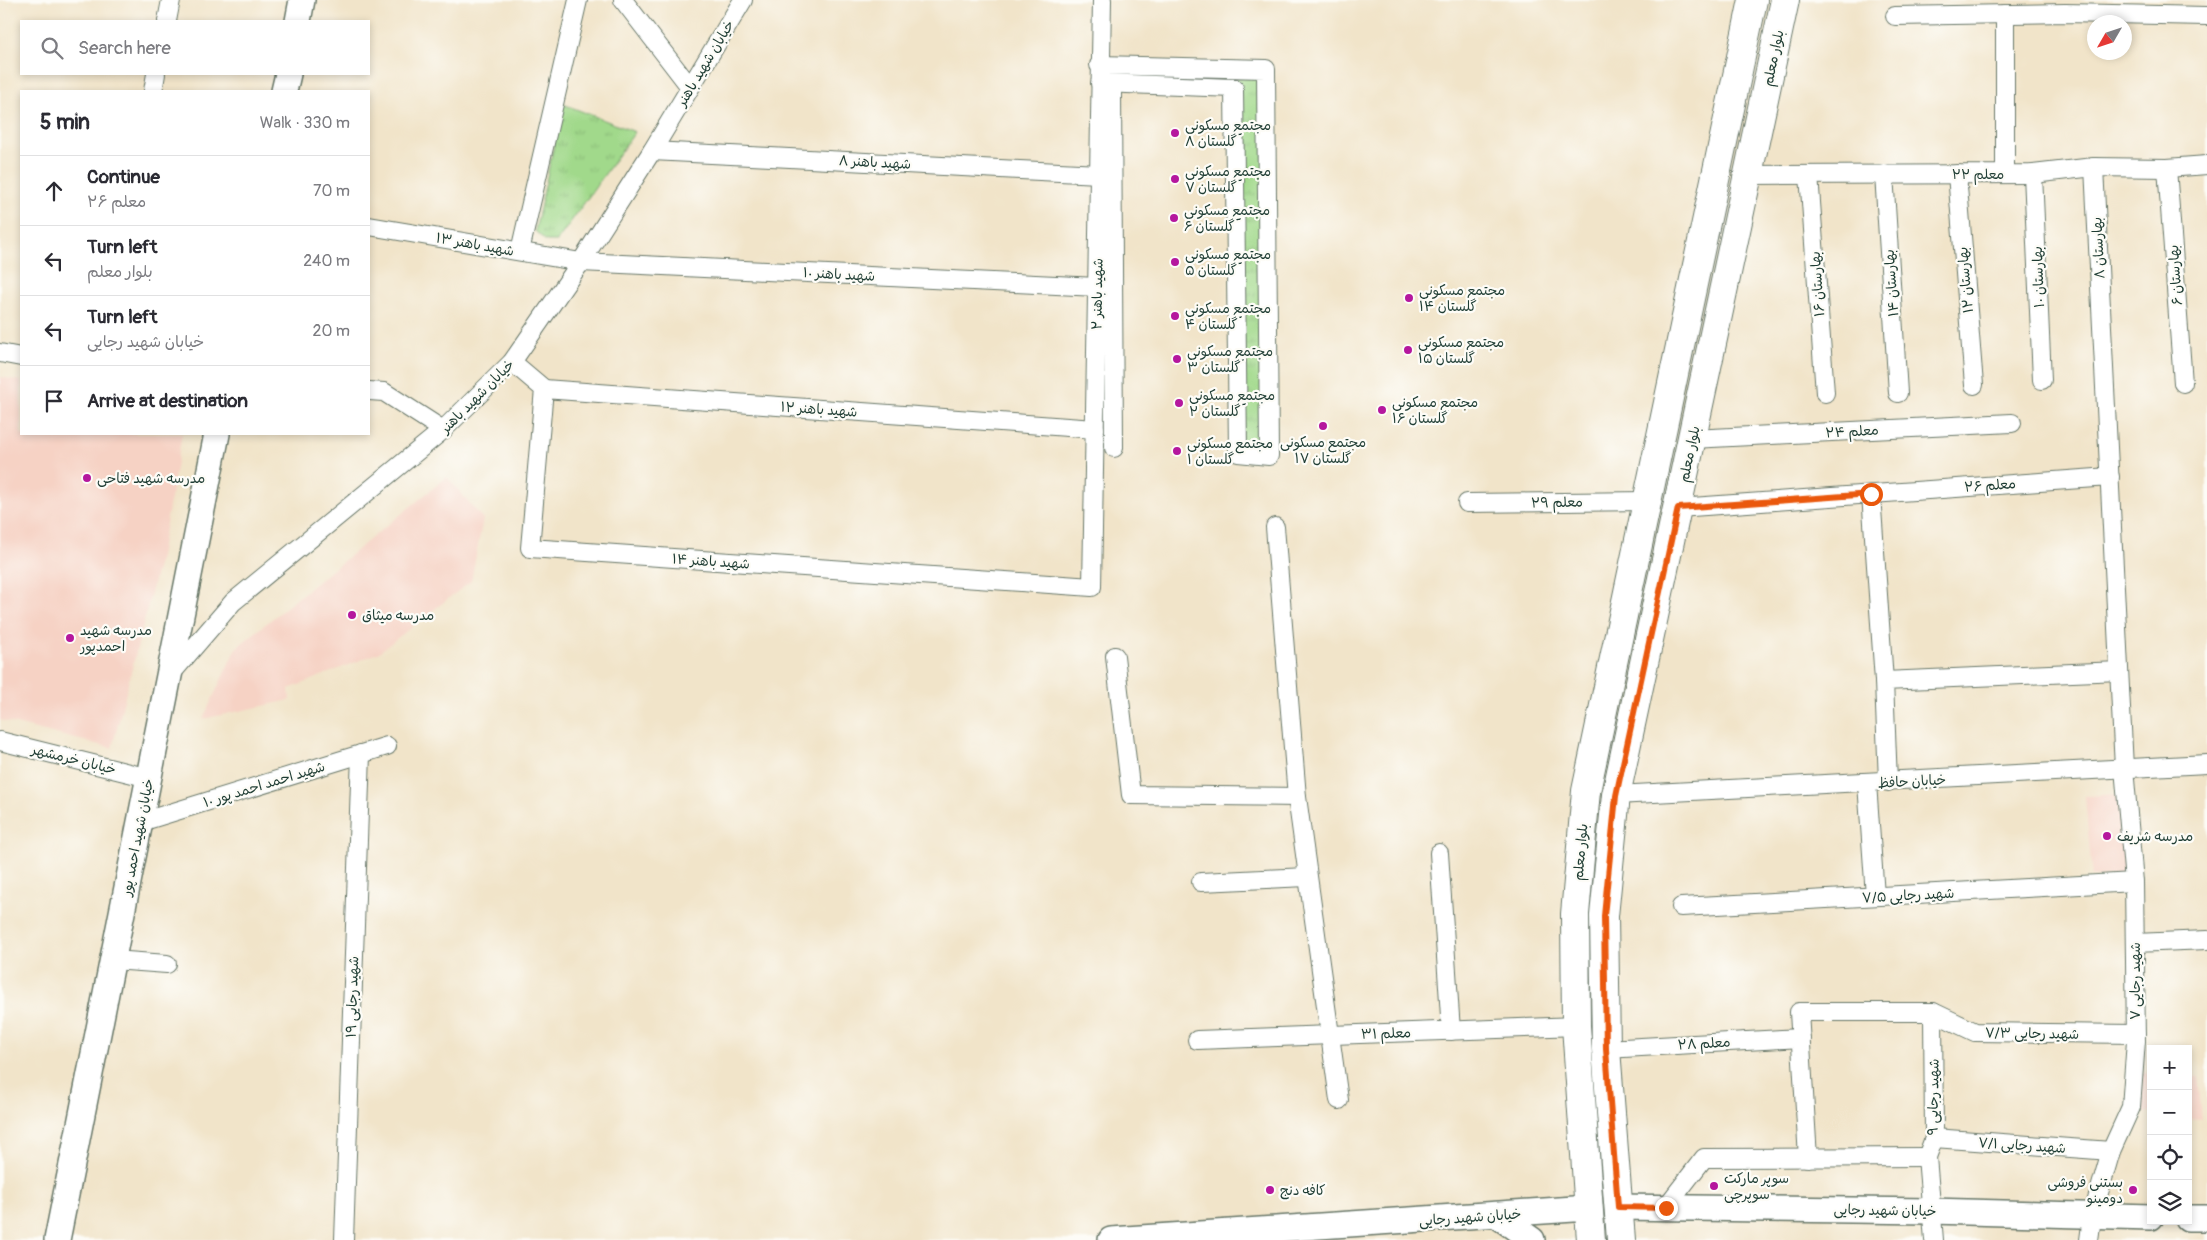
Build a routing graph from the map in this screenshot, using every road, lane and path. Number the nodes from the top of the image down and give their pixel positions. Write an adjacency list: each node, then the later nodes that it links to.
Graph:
1 (171, 0): 12 (street)
2 (302, 0): 13 (street)
3 (578, 0): 35 (street)
4 (623, 0): 19 (street)
5 (743, 0): 19 (street, خیابان شهید باهنر)
6 (1102, 0): 14 (street, شهید باهنر ۲)
7 (1753, 0): 38 (main road, بلوار معلم)
8 (1785, 0): 32 (main road, بلوار معلم)
9 (2005, 14): 10 (street); 11 (street); 30 (street)
10 (1895, 16)
11 (2207, 16)
12 (167, 20)
13 (298, 20)
14 (1099, 65): 15 (street); 18 (street, شهید باهنر ۲)
15 (1234, 68): 20 (street); 20 (street)
16 (156, 75): 21 (street)
17 (288, 75): 22 (street)
18 (1106, 83): 20 (street); 27 (street, شهید باهنر ۲); 55 (street)
19 (690, 87): 23 (street, خیابان شهید باهنر)
20 (1234, 88)
21 (153, 90)
22 (284, 90)
23 (652, 151): 27 (street, شهید باهنر ۸); 36 (street, خیابان شهید باهنر)
24 (2207, 165): 26 (street, معلم ۲۲)
25 (2094, 167): 26 (street, معلم ۲۲); 31 (street, معلم ۲۲); 56 (street, بهارستان ۸)
26 (2167, 168): 44 (street, بهارستان ۶)
27 (1099, 174): 37 (street, شهید باهنر ۲)
28 (1884, 174): 29 (street, معلم ۲۲); 33 (street, معلم ۲۲); 49 (street, بهارستان ۱۴)
29 (1957, 174): 30 (street, معلم ۲۲); 45 (street, بهارستان ۱۲)
30 (2005, 174): 31 (street, معلم ۲۲)
31 (2033, 174): 43 (street, بهارستان ۱۰)
32 (1748, 175): 33 (street, معلم ۲۲); 39 (main road, بلوار معلم)
33 (1809, 175): 48 (street, بهارستان ۱۶)
34 (370, 226): 35 (street, شهید باهنر ۱۳)
35 (520, 251): 36 (street, شهید باهنر ۱۳)
36 (581, 262): 37 (street, شهید باهنر ۱۰); 42 (street, خیابان شهید باهنر)
37 (1097, 287): 51 (street, شهید باهنر ۲)
38 (1682, 341): 39 (main road); 58 (main road, بلوار معلم)
39 (1712, 346): 54 (main road, بلوار معلم)
40 (0, 352): 41 (street)
41 (20, 357)
42 (512, 362): 46 (street); 52 (street, خیابان شهید باهنر)
43 (2042, 380)
44 (2183, 383)
45 (1974, 385)
46 (544, 389): 51 (street, شهید باهنر ۱۲); 62 (street, شهید باهنر ۱۴)
47 (370, 391): 52 (street)
48 (1825, 392)
49 (1898, 392)
50 (2012, 423): 54 (street, معلم ۲۴)
51 (1095, 429): 62 (street, شهید باهنر ۲)
52 (444, 430): 65 (street, خیابان شهید باهنر)
53 (217, 435): 65 (street, خیابان شهید احمد پور)
54 (1692, 439): 60 (main road, بلوار معلم)
55 (1114, 448)
56 (2110, 476): 57 (street, معلم ۲۶); 64 (street, شهید رجایی ۷)
57 (1871, 494): 60 (street, معلم ۲۶); 66 (street)
58 (1648, 501): 59 (street, معلم ۲۹); 89 (main road, بلوار معلم)
59 (1467, 503)
60 (1678, 508): 75 (main road, بلوار معلم)
61 (1275, 527): 76 (street)
62 (1092, 587)
63 (1115, 656): 76 (street)
64 (2119, 671): 66 (street); 71 (street, شهید رجایی ۷)
65 (169, 676): 72 (street, خیابان شهید احمد پور)
66 (1884, 681): 73 (street)
67 (0, 741): 72 (street, خیابان خرمشهر)
68 (387, 746): 69 (street, شهید احمد احمد پور ۱۰)
69 (361, 754): 77 (street, شهید احمد احمد پور ۱۰); 112 (street, شهید رجایی ۱۹)
70 (2207, 764): 71 (street, خیابان حافظ)
71 (2124, 768): 73 (street, خیابان حافظ); 81 (street, شهید رجایی ۷)
72 (149, 778): 77 (street, خیابان شهید احمد پور)
73 (1888, 782): 74 (street, خیابان حافظ)
74 (1867, 784): 75 (street, خیابان حافظ); 82 (street)
75 (1616, 796): 95 (main road, بلوار معلم)
76 (1297, 797): 79 (street)
77 (141, 822): 86 (street, خیابان شهید احمد پور)
78 (1439, 853): 90 (street)
79 (1307, 877): 80 (street); 92 (street)
80 (1201, 882)
81 (2134, 882): 82 (street, شهید رجایی ۷/۵); 85 (street, شهید رجایی ۷)
82 (1875, 896): 83 (street, شهید رجایی ۷/۵)
83 (1682, 907)
84 (2207, 940): 85 (street)
85 (2135, 943): 91 (street, شهید رجایی ۷)
86 (113, 960): 87 (street); 111 (street, خیابان شهید احمد پور)
87 (167, 964)
88 (1933, 1012): 91 (street, شهید رجایی ۷/۳); 93 (street); 97 (street, شهید رجایی ۹)
89 (1576, 1026): 90 (street, معلم ۳۱); 102 (main road, بلوار معلم)
90 (1451, 1031): 92 (street, معلم ۳۱)
91 (2136, 1034): 98 (street, شهید رجایی ۷)
92 (1329, 1035): 94 (street, معلم ۳۱); 96 (street)
93 (1801, 1038): 95 (street, معلم ۲۸); 100 (street)
94 (1197, 1040)
95 (1606, 1049): 101 (main road, بلوار معلم)
96 (1339, 1100)
97 (1934, 1138): 98 (street, شهید رجایی ۷/۱); 99 (street, شهید رجایی ۹)
98 (2111, 1152): 109 (street, شهید رجایی ۷)
99 (1927, 1157): 100 (street); 104 (street, شهید رجایی ۹)
100 (1808, 1158): 103 (street)
101 (1618, 1207): 102 (main road); 103 (street, خیابان شهید رجایی); 116 (main road, بلوار معلم)
102 (1589, 1208): 105 (street, خیابان شهید رجایی); 115 (main road, بلوار معلم)
103 (1666, 1208): 104 (street, خیابان شهید رجایی)
104 (1931, 1211): 109 (street, خیابان شهید رجایی); 117 (street, شهید رجایی ۹)
105 (1497, 1215): 110 (street, خیابان شهید رجایی); 114 (street)
106 (2147, 1218): 109 (street, خیابان شهید رجایی)
107 (2192, 1218): 108 (street)
108 (2207, 1218)
109 (2090, 1229)
110 (1191, 1237): 113 (street, خیابان شهید رجایی)
111 (57, 1240)
112 (344, 1240)
113 (1111, 1240)
114 (1532, 1240)
115 (1591, 1240)
116 (1621, 1240)
117 (1934, 1240)

